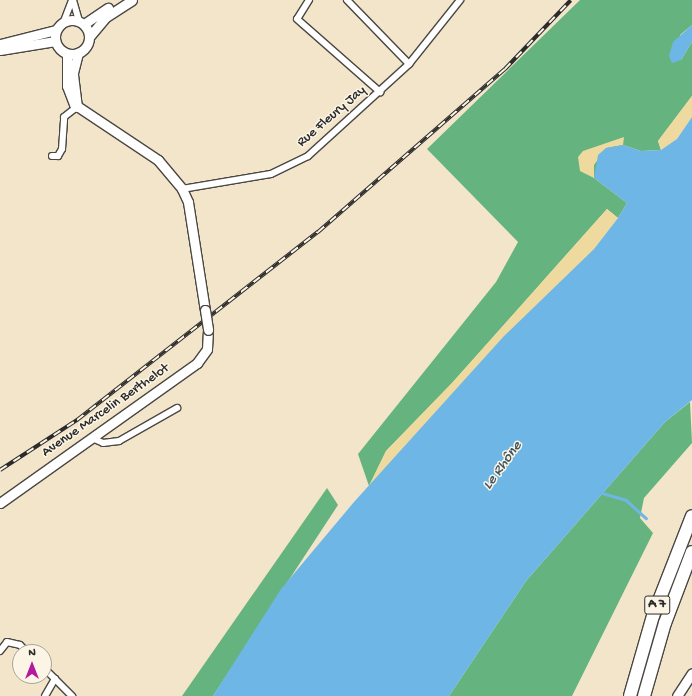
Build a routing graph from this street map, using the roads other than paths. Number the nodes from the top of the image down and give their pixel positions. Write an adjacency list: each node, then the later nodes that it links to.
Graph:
1 (73, 0): 7 (street); 8 (street)
2 (118, 0): 8 (street)
3 (132, 0): 10 (street)
4 (309, 0): 17 (street)
5 (347, 0): 16 (street)
6 (460, 0): 16 (street, Rue Fleury Jay)
7 (64, 21): 8 (street); 9 (street)
8 (82, 22): 10 (street)
9 (56, 30): 11 (street); 12 (street)
10 (89, 37): 14 (street)
11 (55, 41): 13 (street); 15 (street)
12 (0, 44)
13 (0, 50)
14 (78, 53): 15 (street); 18 (street)
15 (67, 54): 18 (street)
16 (408, 64): 17 (street, Rue Fleury Jay)
17 (380, 92): 20 (street, Rue Fleury Jay)
18 (77, 107): 19 (street); 20 (street)
19 (52, 156)
20 (182, 188): 22 (street, Avenue Marcelin Berthelot, bridge)
21 (177, 408): 22 (street)
22 (92, 438): 23 (street, Avenue Marcelin Berthelot)
23 (0, 503)
24 (692, 516): 33 (highway, A 7)
25 (692, 552): 34 (highway, A 7)
26 (16, 644): 27 (street)
27 (0, 650)
28 (692, 673): 35 (street)
29 (52, 677): 30 (street)
30 (55, 680): 31 (street); 32 (street)
31 (45, 696)
32 (72, 696)
33 (630, 696)
34 (644, 696)
35 (677, 696)

